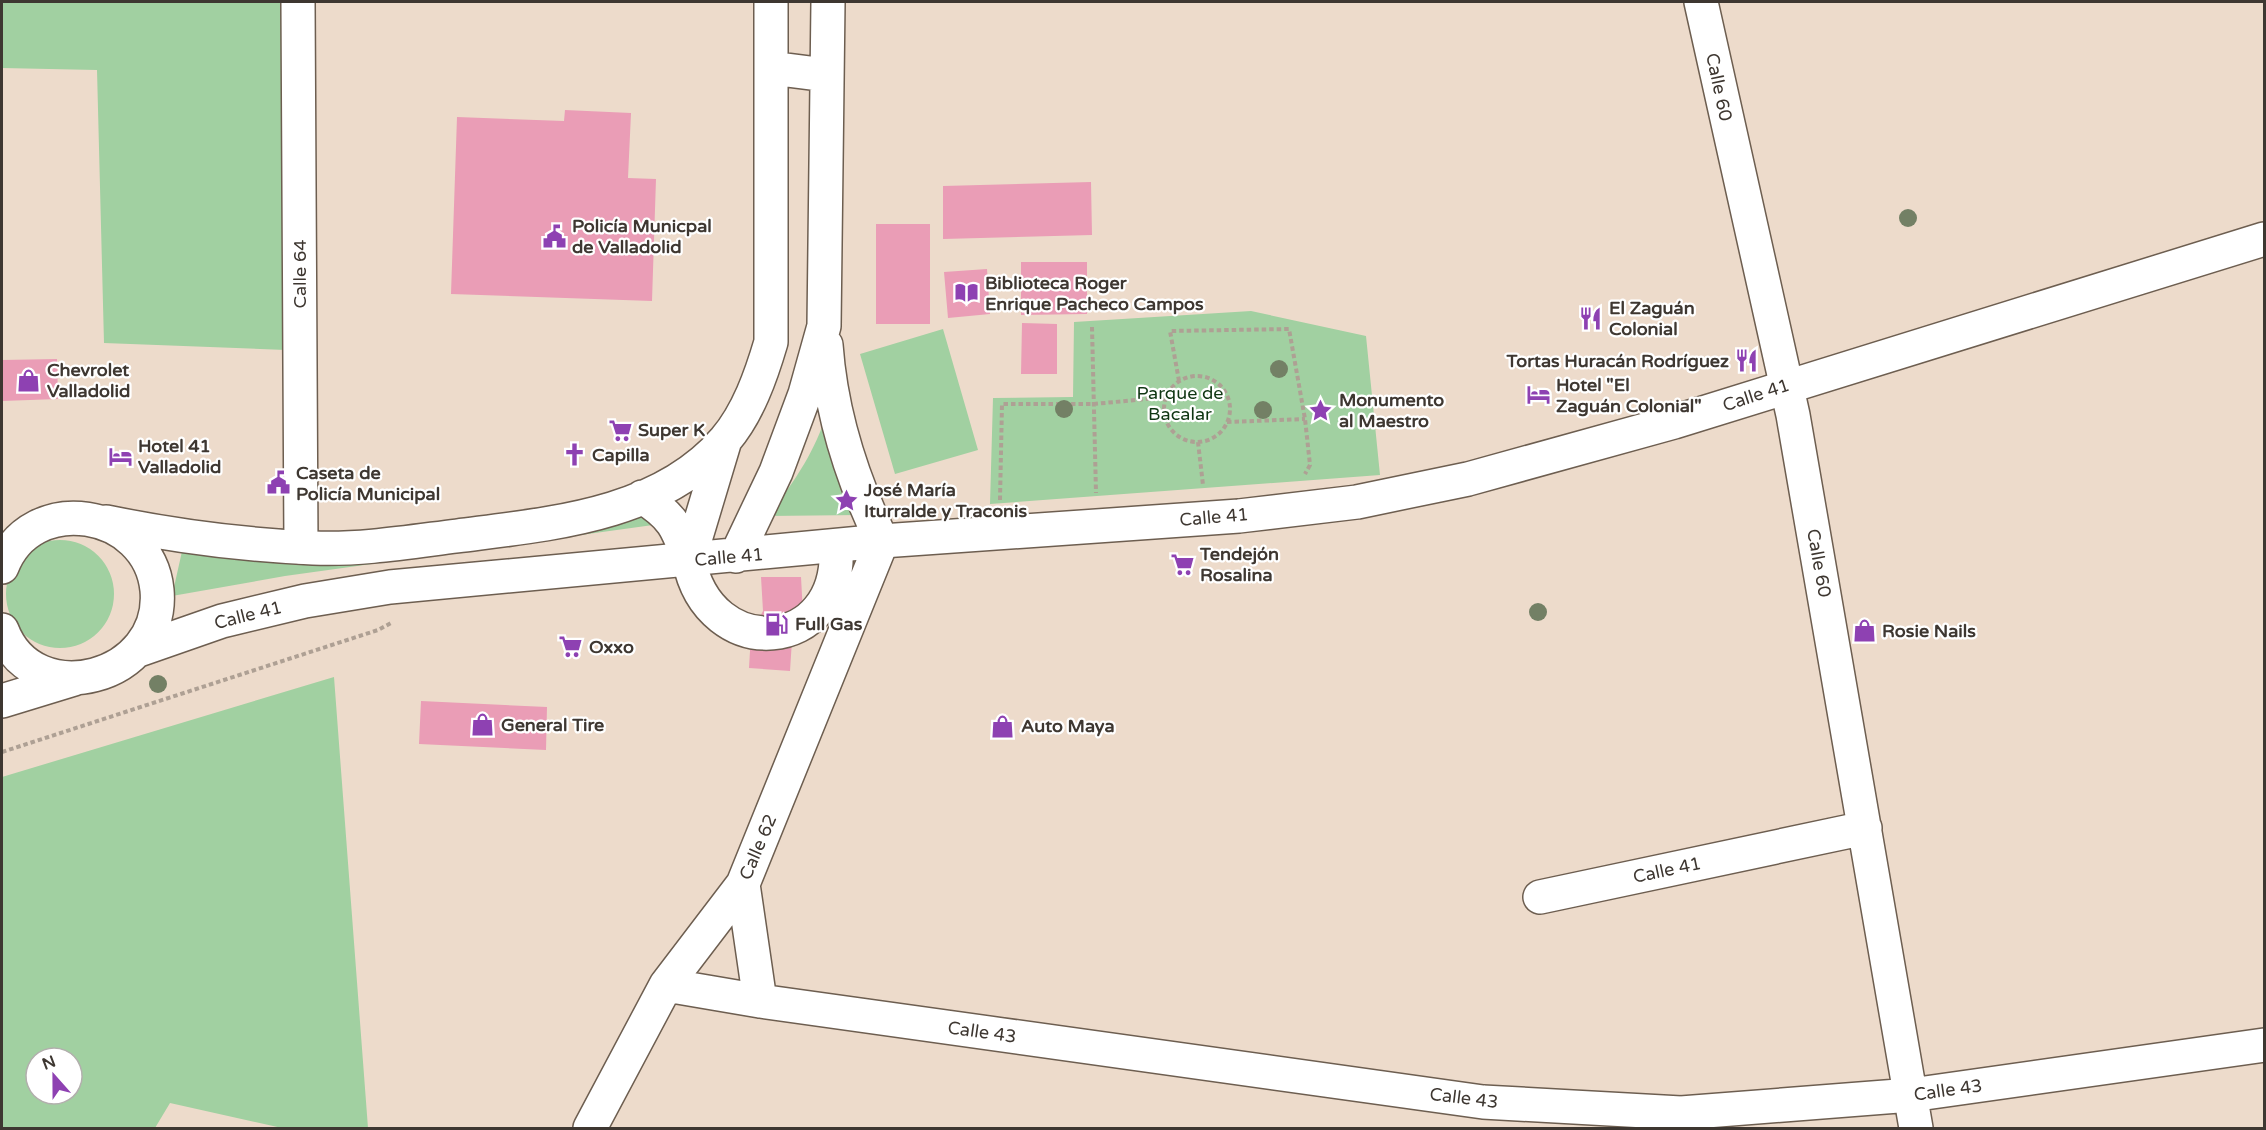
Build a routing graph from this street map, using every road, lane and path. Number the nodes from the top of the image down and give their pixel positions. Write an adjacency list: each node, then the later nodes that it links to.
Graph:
1 (298, 2): 28 (main road, Calle 64)
2 (771, 2): 5 (main road)
3 (828, 2): 6 (main road)
4 (1701, 2): 11 (main road, Calle 60)
5 (771, 68): 6 (main road); 17 (main road)
6 (826, 75): 8 (main road)
7 (2265, 239): 11 (main road, Calle 41)
8 (824, 326): 26 (main road); 29 (main road)
9 (1092, 327): 13 (path)
10 (1179, 381): 12 (path); 14 (path); 15 (path)
11 (1785, 385): 19 (main road, Calle 41); 38 (main road, Calle 60)
12 (1166, 398): 13 (path); 16 (path)
13 (1094, 404): 24 (path); 25 (path)
14 (1305, 419): 15 (path); 19 (path)
15 (1227, 422): 16 (path)
16 (1198, 442): 20 (path)
17 (714, 450): 18 (main road); 30 (main road)
18 (642, 497): 28 (main road); 30 (main road)
19 (1282, 511): 20 (main road, Calle 41)
20 (1206, 518): 24 (main road, Calle 41)
21 (106, 522): 23 (main road); 28 (main road); 34 (main road)
22 (2, 525): 23 (main road)
23 (39, 526): 31 (main road)
24 (1096, 526): 25 (main road, Calle 41)
25 (1000, 533): 26 (main road, Calle 41)
26 (882, 541): 27 (main road, Calle 41); 39 (main road, Calle 62)
27 (836, 546): 29 (main road, Calle 41); 30 (main road)
28 (301, 547)
29 (736, 556): 30 (main road, Calle 41)
30 (689, 560): 34 (main road, Calle 41)
31 (2, 567)
32 (399, 620): 37 (path)
33 (2, 630): 35 (main road)
34 (136, 651): 35 (main road)
35 (74, 679): 36 (main road)
36 (2, 701)
37 (2, 752)
38 (1865, 828): 40 (main road, Calle 41); 44 (main road, Calle 60)
39 (743, 884): 41 (main road, Calle 62); 42 (main road)
40 (1540, 897)
41 (666, 985): 42 (main road, Calle 43); 45 (main road, Calle 62)
42 (760, 1001): 44 (main road, Calle 43)
43 (2265, 1045): 44 (main road, Calle 43)
44 (1911, 1095): 46 (main road, Calle 60)
45 (590, 1128)
46 (1916, 1128)

